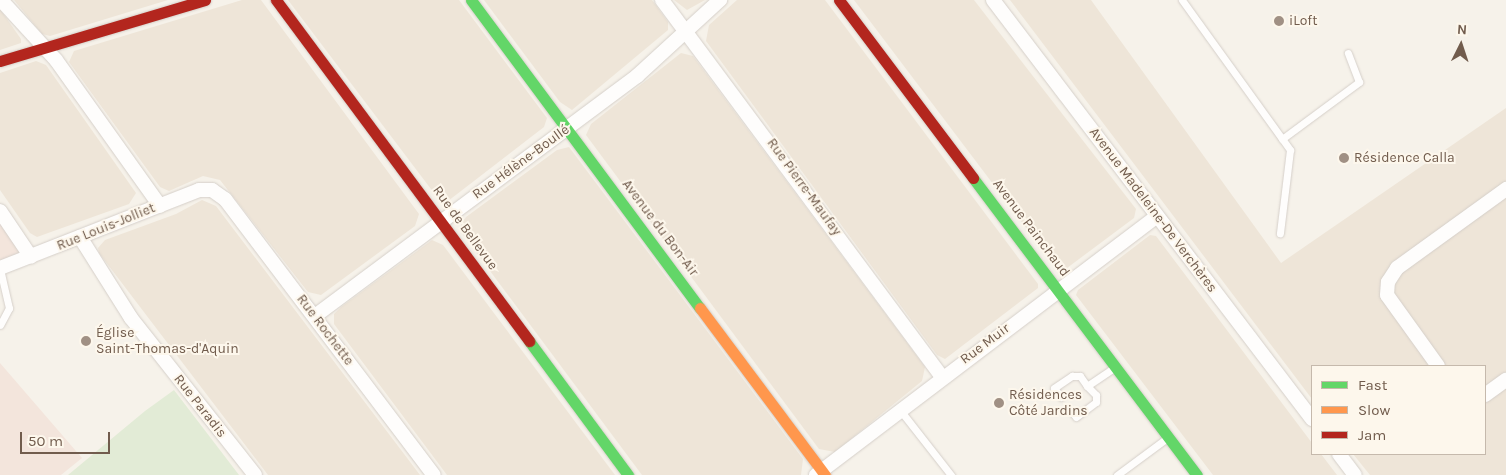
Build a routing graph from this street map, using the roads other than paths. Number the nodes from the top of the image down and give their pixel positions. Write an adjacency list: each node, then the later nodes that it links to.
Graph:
1 (1, 0): 12 (street)
2 (206, 0): 10 (street)
3 (276, 0): 22 (street, Rue de Bellevue)
4 (471, 0): 15 (street, Avenue du Bon-Air)
5 (662, 0): 11 (street, Rue Pierre-Maufay)
6 (720, 0): 11 (street, Rue Hélène-Boullé)
7 (839, 0): 27 (street, Avenue Painchaud)
8 (993, 0): 21 (street, Avenue Madeleine-De Verchères)
9 (1182, 0): 16 (lane)
10 (188, 2): 12 (street)
11 (686, 31): 15 (street, Rue Hélène-Boullé); 32 (street, Rue Pierre-Maufay)
12 (44, 48): 14 (street); 19 (street)
13 (1348, 53): 16 (lane)
14 (0, 61)
15 (567, 130): 22 (street, Rue Hélène-Boullé); 42 (street, Avenue du Bon-Air)
16 (1282, 139): 23 (lane)
17 (1506, 189): 30 (street)
18 (212, 190): 19 (street, Rue Louis-Jolliet); 28 (street, Rue Rochette)
19 (160, 206): 24 (street, Rue Louis-Jolliet)
20 (0, 211): 25 (street)
21 (1158, 216): 27 (street, Rue Muir); 39 (street, Avenue Madeleine-De Verchères)
22 (441, 219): 28 (street, Rue Hélène-Boullé); 45 (street, Rue de Bellevue)
23 (1280, 232)
24 (80, 238): 25 (street, Rue Louis-Jolliet); 43 (street, Rue Paradis)
25 (31, 257): 26 (street, Rue Louis-Jolliet)
26 (0, 268): 29 (lane)
27 (1059, 290): 31 (street, Avenue Painchaud); 32 (street, Rue Muir)
28 (315, 316): 44 (street, Rue Rochette)
29 (0, 325)
30 (1437, 365)
31 (1115, 367): 34 (lane); 40 (street, Avenue Painchaud)
32 (942, 376): 37 (street, Rue Muir)
33 (1506, 380): 35 (street)
34 (1088, 386): 36 (lane); 38 (lane)
35 (1486, 394)
36 (1061, 397)
37 (900, 410): 42 (street, Rue Muir); 46 (lane)
38 (1072, 412)
39 (1311, 418)
40 (1168, 437): 47 (lane); 48 (street, Avenue Painchaud)
41 (1340, 455): 49 (street)
42 (821, 474)
43 (255, 475)
44 (434, 475)
45 (628, 475)
46 (951, 475)
47 (1117, 475)
48 (1197, 475)
49 (1355, 475)

